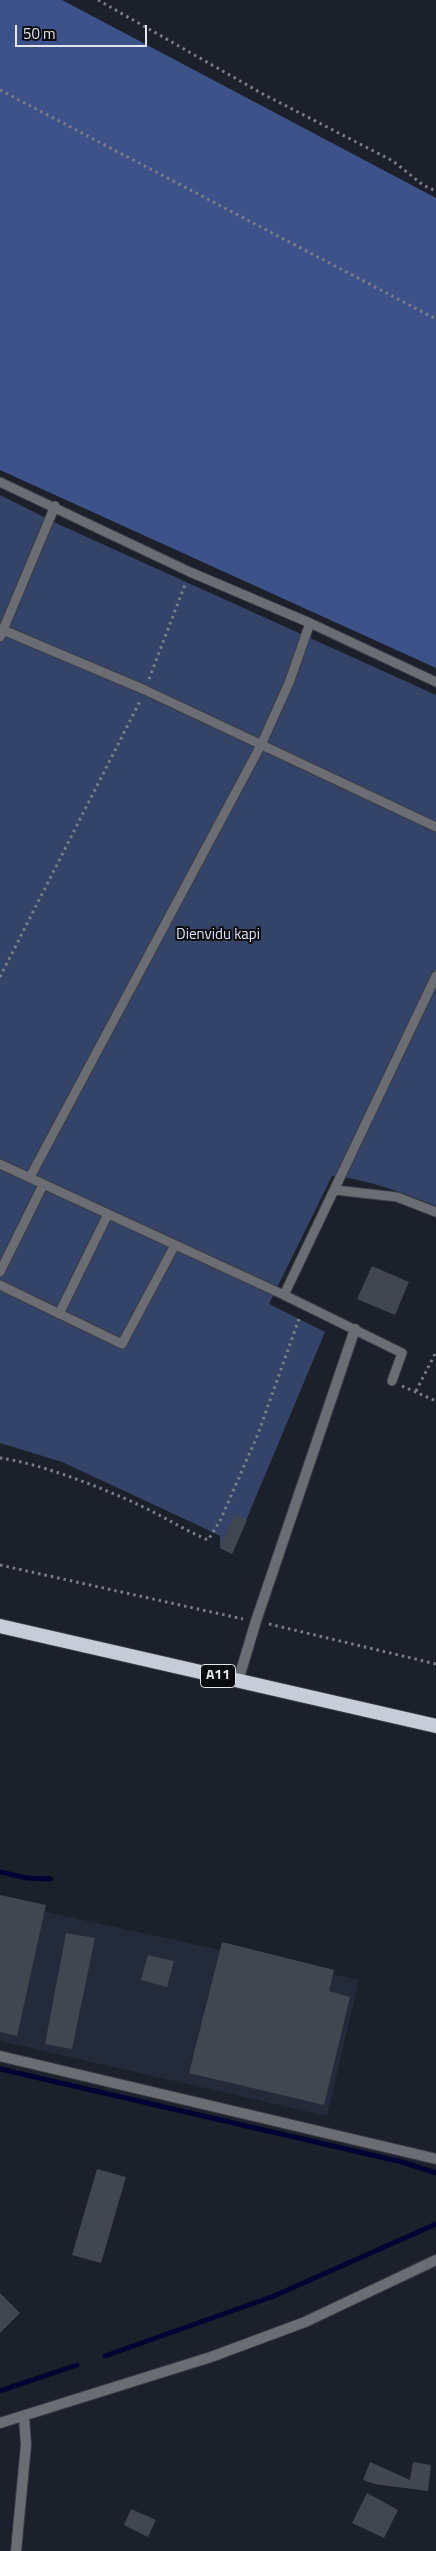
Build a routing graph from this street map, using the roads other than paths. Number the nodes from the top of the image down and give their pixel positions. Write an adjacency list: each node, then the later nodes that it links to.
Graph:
1 (0, 482): 2 (lane)
2 (55, 506): 3 (lane); 4 (lane)
3 (310, 623): 5 (lane); 6 (lane)
4 (2, 634): 6 (lane)
5 (436, 682)
6 (261, 745): 7 (lane); 10 (lane)
7 (436, 827)
8 (436, 976): 12 (lane)
9 (0, 1164): 10 (lane)
10 (30, 1177): 11 (lane)
11 (43, 1185): 14 (lane); 16 (lane)
12 (335, 1190): 13 (lane); 18 (lane)
13 (436, 1212)
14 (108, 1214): 15 (lane); 19 (lane)
15 (175, 1245): 18 (lane); 19 (lane)
16 (0, 1272)
17 (0, 1285): 19 (lane)
18 (284, 1296): 20 (lane)
19 (59, 1314)
20 (355, 1329): 21 (lane); 23 (street)
21 (392, 1381)
22 (0, 1626): 23 (highway, A11)
23 (238, 1681): 24 (highway, A11)
24 (436, 1726)
25 (0, 2056): 26 (street)
26 (436, 2158)
27 (436, 2260): 28 (street)
28 (24, 2416): 29 (street); 30 (street)
29 (0, 2422)
30 (16, 2551)

